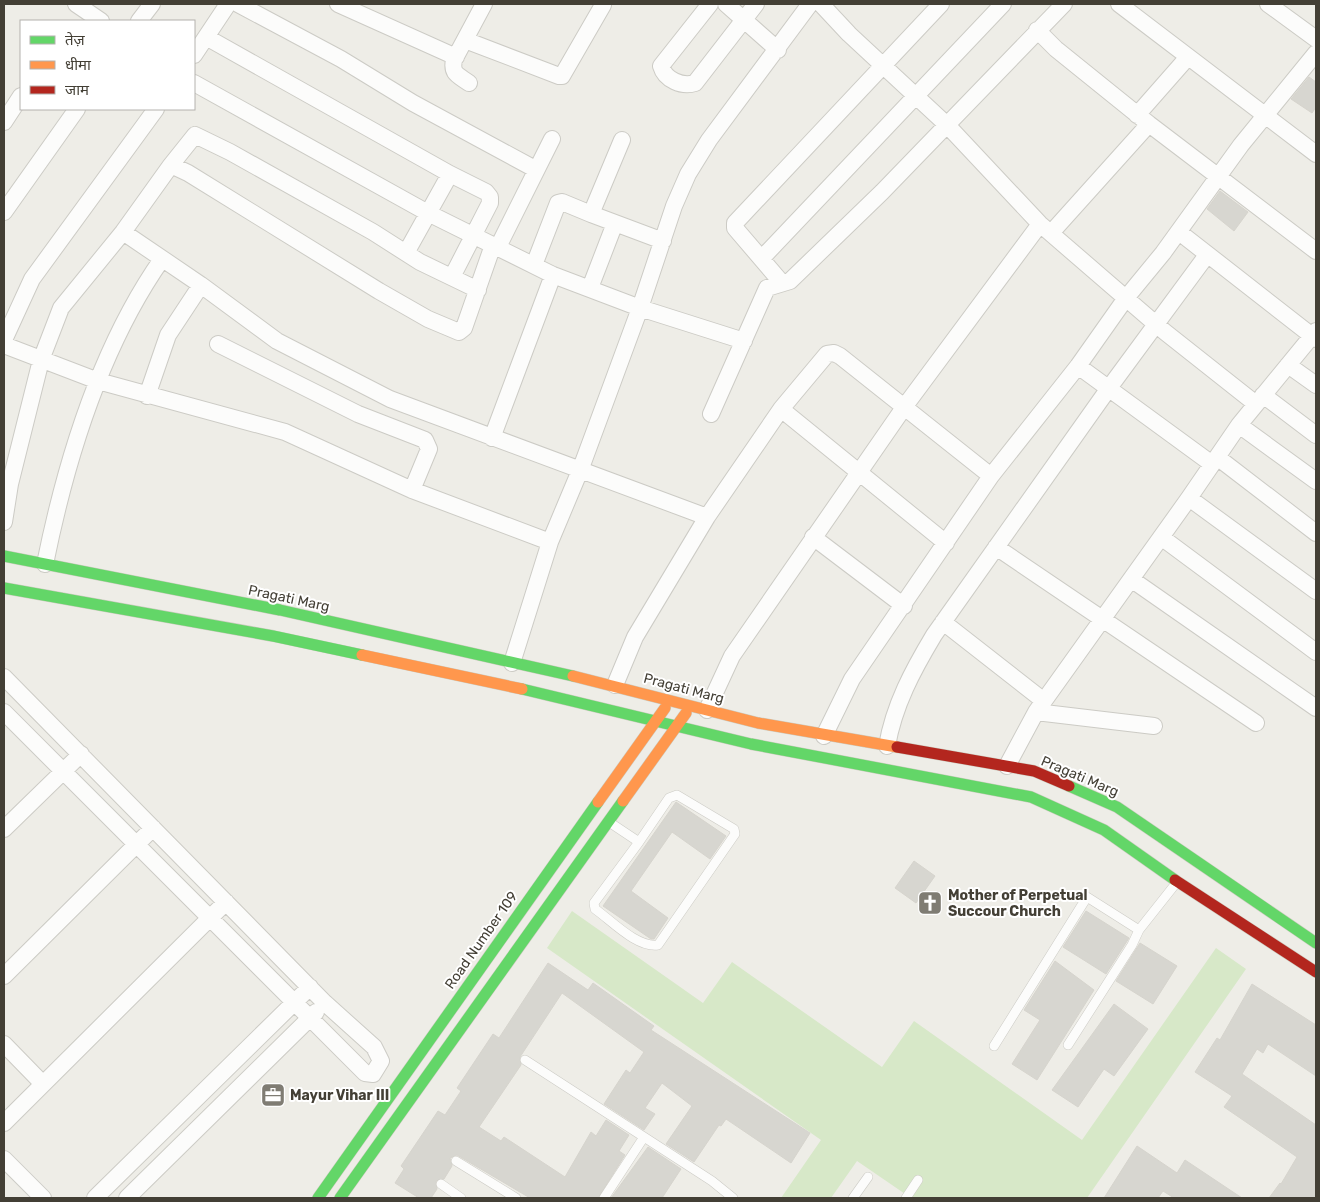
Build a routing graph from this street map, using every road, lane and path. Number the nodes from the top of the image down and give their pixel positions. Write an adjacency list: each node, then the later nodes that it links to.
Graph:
1 (152, 4): 20 (street)
2 (228, 4): 22 (street)
3 (238, 4): 45 (street)
4 (338, 4): 28 (street)
5 (484, 4): 24 (street)
6 (599, 4): 24 (street)
7 (710, 4): 18 (street)
8 (726, 4): 18 (street)
9 (756, 4): 18 (street)
10 (810, 4): 25 (street)
11 (821, 4): 30 (street)
12 (941, 4): 30 (street)
13 (1003, 4): 33 (street)
14 (1064, 4): 21 (street)
15 (1119, 4): 29 (street)
16 (1278, 6): 23 (street)
17 (84, 10): 19 (street)
18 (744, 18): 25 (street)
19 (99, 20)
20 (141, 20)
21 (1038, 30): 38 (street); 40 (street)
22 (206, 37): 27 (street); 46 (street)
23 (1316, 39)
24 (465, 40): 28 (street)
25 (778, 50): 56 (street)
26 (1316, 53): 37 (street)
27 (195, 54)
28 (456, 56): 31 (street)
29 (1188, 57): 37 (street); 38 (street)
30 (882, 65): 33 (street); 61 (street)
31 (468, 82)
32 (195, 84): 49 (street)
33 (915, 94): 40 (street); 61 (street)
34 (20, 98): 39 (street)
35 (76, 110): 48 (street)
36 (155, 110): 74 (street)
37 (1264, 116): 43 (street); 47 (street)
38 (1143, 120): 47 (street); 52 (street)
39 (4, 122)
40 (947, 125): 52 (street); 66 (street)
41 (552, 139): 45 (street)
42 (622, 140): 50 (street)
43 (1316, 154)
44 (171, 165): 53 (street); 59 (street); 69 (street)
45 (536, 168): 57 (street)
46 (450, 174): 49 (street); 55 (street)
47 (1217, 178): 54 (street); 58 (street)
48 (4, 212)
49 (428, 213): 55 (street); 59 (street)
50 (592, 214): 51 (street); 63 (street)
51 (615, 223): 56 (street); 68 (street)
52 (1046, 228): 70 (street); 86 (street)
53 (123, 232): 62 (street); 78 (street)
54 (1179, 232): 60 (street); 70 (street)
55 (473, 234): 57 (street); 65 (street)
56 (663, 241): 71 (street)
57 (496, 246): 63 (street); 69 (street)
58 (1316, 251)
59 (406, 253): 65 (street)
60 (1208, 255): 72 (street); 73 (street)
61 (762, 258): 66 (street)
62 (162, 259): 67 (street); 81 (street)
63 (534, 265): 64 (street)
64 (553, 275): 68 (street); 91 (street)
65 (452, 277): 69 (street)
66 (782, 283): 75 (street)
67 (201, 284): 84 (street); 91 (street)
68 (590, 288): 71 (street)
69 (478, 290)
70 (1126, 298): 72 (street); 80 (street)
71 (640, 308): 75 (street); 93 (street)
72 (1156, 324): 83 (street); 85 (street)
73 (1315, 335): 79 (street)
74 (4, 340)
75 (744, 342): 88 (street)
76 (218, 344): 97 (street)
77 (4, 345): 78 (street)
78 (41, 360): 81 (street); 100 (street)
79 (1288, 365): 82 (street); 85 (street)
80 (1078, 366): 83 (street); 95 (street)
81 (98, 381): 84 (street); 108 (street)
82 (1316, 386)
83 (1108, 388): 92 (street); 106 (street)
84 (147, 396): 97 (street)
85 (1260, 399): 89 (street); 90 (street)
86 (905, 406): 87 (street); 94 (street); 95 (street)
87 (782, 409): 94 (street); 99 (street)
88 (710, 414)
89 (1239, 424): 92 (street); 96 (street)
90 (1316, 435)
91 (492, 438): 93 (street)
92 (1214, 460): 98 (street); 101 (street)
93 (581, 468): 99 (street); 104 (street)
94 (859, 472): 102 (street); 105 (street)
95 (992, 476): 105 (street)
96 (1316, 481)
97 (412, 490): 104 (street)
98 (1189, 498): 103 (street); 111 (street)
99 (707, 517): 118 (street)
100 (4, 522)
101 (1316, 533)
102 (813, 537): 112 (street); 123 (street)
103 (1160, 537): 109 (street); 115 (street)
104 (550, 542): 116 (street)
105 (946, 543): 112 (street)
106 (996, 547): 113 (street); 114 (street)
107 (4, 556): 108 (main road, Pragati Marg)
108 (45, 564): 116 (main road, Pragati Marg)
109 (1131, 578): 113 (street); 122 (street)
110 (4, 588): 125 (main road)
111 (1316, 591)
112 (904, 606): 129 (street)
113 (1103, 619): 121 (street); 126 (street)
114 (943, 622): 121 (street); 130 (street)
115 (1316, 652)
116 (512, 663): 118 (main road, Pragati Marg)
117 (4, 677): 131 (street)
118 (615, 685): 119 (main road, Pragati Marg)
119 (670, 700): 120 (main road, Pragati Marg); 125 (main road, Road Number 109)
120 (691, 706): 123 (main road, Pragati Marg); 127 (main road)
121 (1040, 706): 128 (street); 132 (street)
122 (1316, 708)
123 (707, 710): 129 (main road, Pragati Marg)
124 (4, 712): 133 (street)
125 (657, 719): 127 (main road); 162 (main road, Road Number 109)
126 (1256, 722)
127 (678, 725): 134 (main road); 139 (main road)
128 (1154, 726)
129 (824, 736): 130 (main road, Pragati Marg)
130 (887, 746): 132 (main road, Pragati Marg)
131 (80, 754): 133 (street); 135 (street)
132 (1007, 766): 143 (main road, Pragati Marg)
133 (63, 772): 136 (street); 138 (street)
134 (608, 822): 137 (lane); 166 (main road)
135 (153, 828): 138 (street); 140 (street)
136 (4, 829)
137 (639, 842): 137 (lane)
138 (136, 845): 141 (street); 145 (street)
139 (1178, 882): 142 (lane); 144 (main road)
140 (226, 902): 141 (street); 146 (street)
141 (209, 919): 148 (street); 154 (street)
142 (1139, 930): 151 (lane); 152 (lane)
143 (1316, 943)
144 (1316, 972)
145 (4, 976)
146 (310, 987): 147 (street); 148 (street)
147 (325, 1003): 149 (street); 149 (street)
148 (293, 1004): 149 (street); 164 (street)
149 (309, 1020): 165 (street)
150 (4, 1044): 154 (street)
151 (1068, 1045)
152 (994, 1046)
153 (525, 1060): 156 (lane)
154 (43, 1084): 155 (street)
155 (4, 1122)
156 (644, 1136): 169 (lane); 170 (lane)
157 (4, 1158): 163 (street)
158 (456, 1162): 168 (lane)
159 (868, 1176): 171 (lane)
160 (918, 1180): 172 (lane)
161 (441, 1184): 167 (lane)
162 (323, 1196)
163 (43, 1198)
164 (94, 1198)
165 (127, 1198)
166 (340, 1198)
167 (461, 1198)
168 (516, 1198)
169 (604, 1198)
170 (733, 1198)
171 (853, 1198)
172 (906, 1198)

